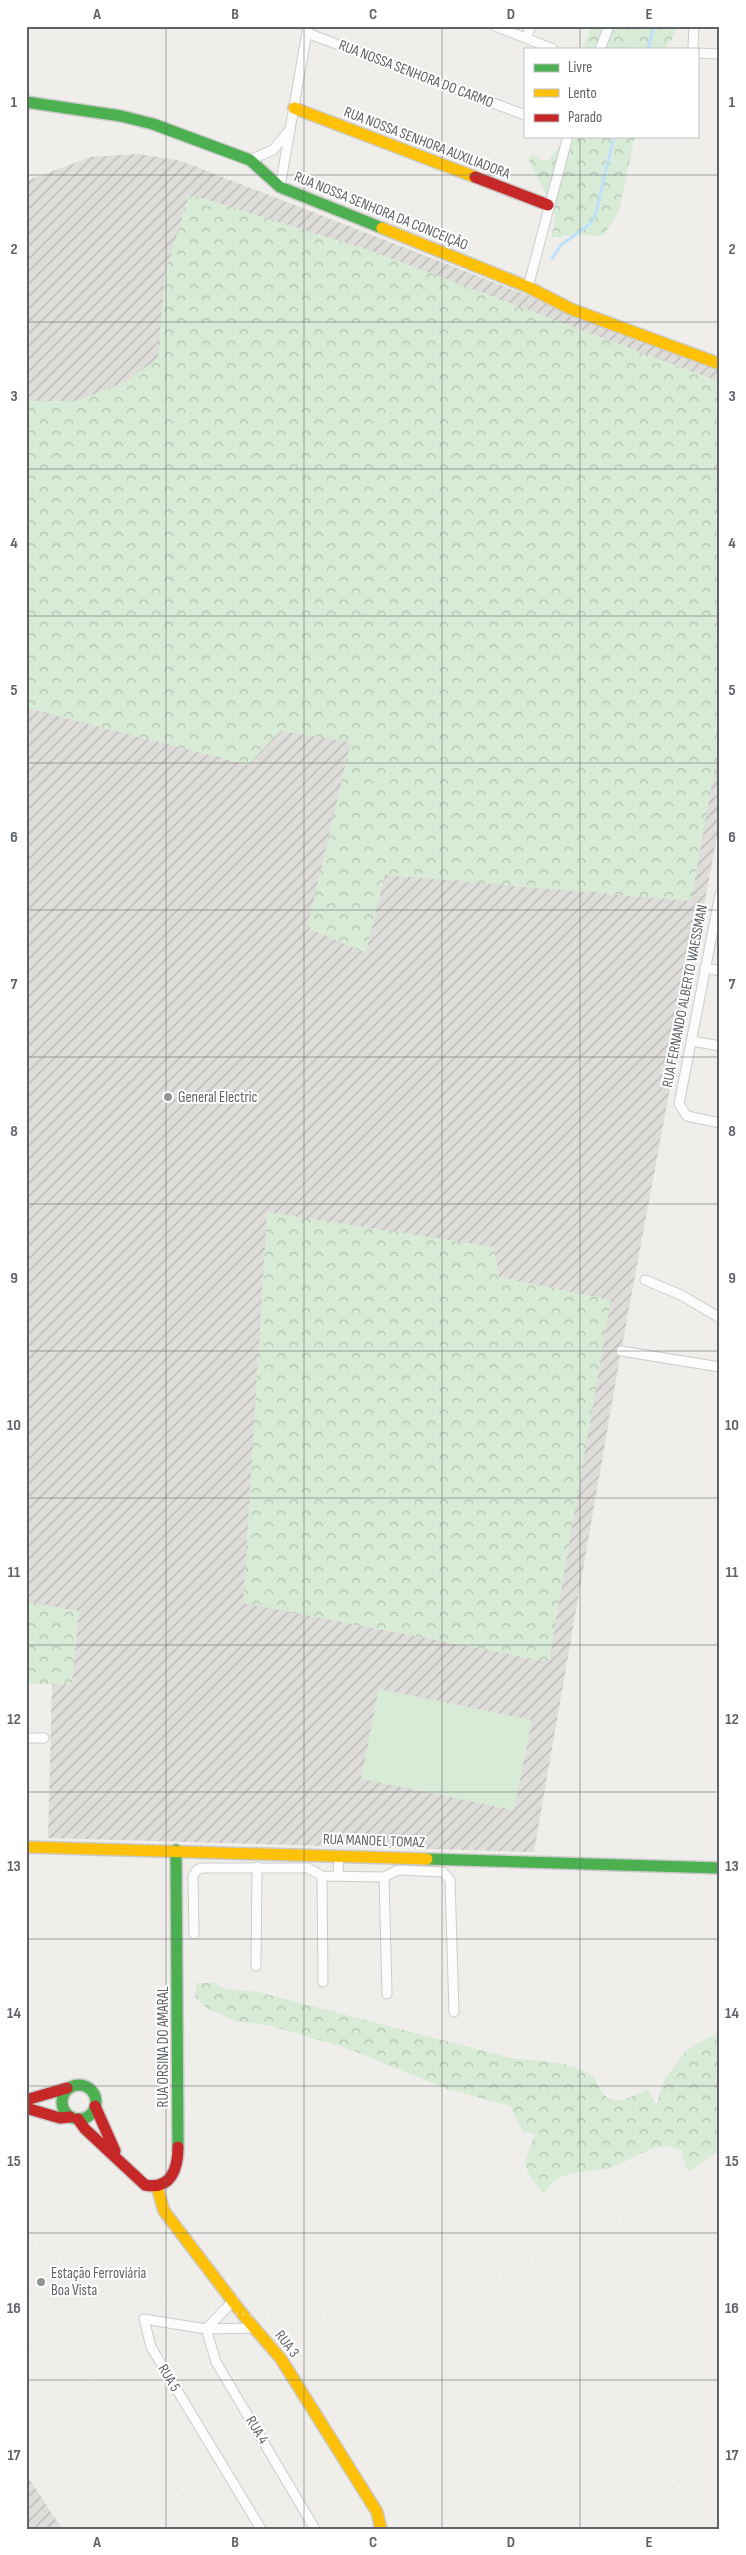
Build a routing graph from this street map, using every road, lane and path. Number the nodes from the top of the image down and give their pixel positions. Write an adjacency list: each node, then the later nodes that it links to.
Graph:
1 (495, 26): 6 (street)
2 (531, 26): 6 (street)
3 (609, 26): 8 (street)
4 (694, 26): 9 (street)
5 (307, 30): 13 (street); 14 (street, RUA NOSSA SENHORA DO CARMO)
6 (526, 38): 7 (street)
7 (551, 48)
8 (600, 48)
9 (693, 48)
10 (698, 53): 11 (street)
11 (720, 54)
12 (26, 102): 17 (street, RUA NOSSA SENHORA DA CONCEIÇÃO)
13 (294, 108): 15 (street); 19 (street, RUA NOSSA SENHORA AUXILIADORA)
14 (524, 115)
15 (288, 132): 17 (street); 18 (street)
16 (567, 138): 19 (street)
17 (250, 160): 18 (street, RUA NOSSA SENHORA DA CONCEIÇÃO)
18 (280, 187): 20 (street, RUA NOSSA SENHORA DA CONCEIÇÃO)
19 (548, 205): 20 (street)
20 (528, 287): 21 (street)
21 (720, 364)
22 (720, 897): 23 (street, RUA FERNANDO ALBERTO WAESSMAN)
23 (705, 968): 24 (street); 25 (street, RUA FERNANDO ALBERTO WAESSMAN)
24 (720, 971)
25 (692, 1041): 26 (street); 27 (street, RUA FERNANDO ALBERTO WAESSMAN)
26 (720, 1046)
27 (720, 1123)
28 (645, 1280): 29 (street)
29 (720, 1318)
30 (621, 1351): 31 (street)
31 (720, 1368)
32 (26, 1738): 33 (street)
33 (44, 1738)
34 (26, 1847): 35 (street, RUA MANOEL TOMAZ)
35 (176, 1850): 36 (street, RUA MANOEL TOMAZ); 53 (street, RUA ORSINA DO AMARAL)
36 (339, 1855): 38 (street, RUA MANOEL TOMAZ); 40 (street)
37 (257, 1867): 39 (street); 42 (street); 43 (street)
38 (720, 1868)
39 (322, 1876): 40 (street); 44 (street)
40 (338, 1876): 41 (street)
41 (384, 1877): 45 (street); 46 (street)
42 (194, 1934)
43 (256, 1966)
44 (323, 1982)
45 (387, 1994)
46 (454, 2012)
47 (67, 2088): 48 (street); 49 (street); 51 (street)
48 (26, 2100)
49 (95, 2106): 51 (street); 52 (street)
50 (26, 2108): 51 (street)
51 (74, 2118): 52 (street)
52 (120, 2160): 53 (street)
53 (157, 2187): 54 (street, RUA 3)
54 (234, 2300): 55 (street, RUA 3); 56 (street)
55 (255, 2328): 56 (street, RUA 5); 59 (street, RUA 3)
56 (206, 2329): 57 (street, RUA 5); 58 (street, RUA 4)
57 (261, 2529)
58 (315, 2529)
59 (381, 2529)

